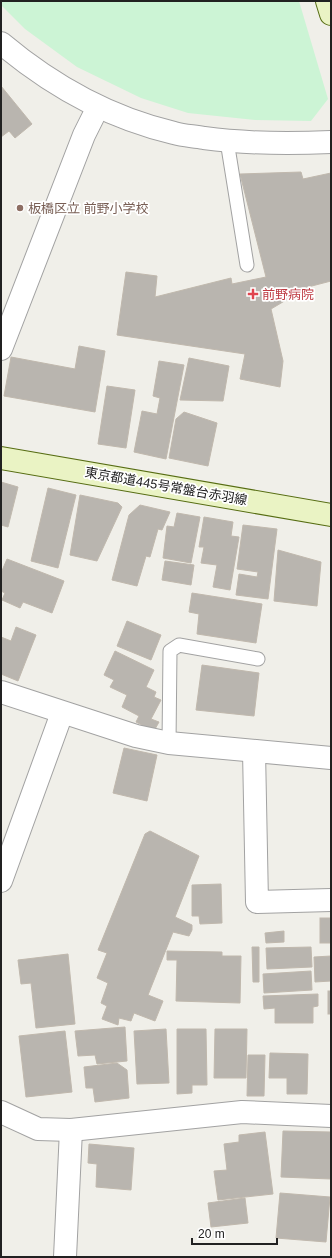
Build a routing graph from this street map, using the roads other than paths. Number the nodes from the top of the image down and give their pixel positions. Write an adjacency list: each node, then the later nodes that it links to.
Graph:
1 (327, 1): 2 (main road)
2 (331, 14)
3 (1, 43): 4 (street)
4 (98, 107): 5 (street); 8 (street)
5 (227, 141): 6 (street); 7 (lane)
6 (331, 142)
7 (247, 265)
8 (1, 349)
9 (1, 458): 10 (main road, 東京都道445号常盤台赤羽線)
10 (331, 515)
11 (258, 659): 14 (lane)
12 (1, 692): 13 (street)
13 (62, 713): 14 (street); 17 (street)
14 (168, 743): 15 (street)
15 (254, 751): 16 (street); 18 (street)
16 (331, 758)
17 (1, 880)
18 (331, 900)
19 (1, 1112): 21 (street)
20 (331, 1116): 21 (street)
21 (71, 1130): 22 (street)
22 (65, 1257)

